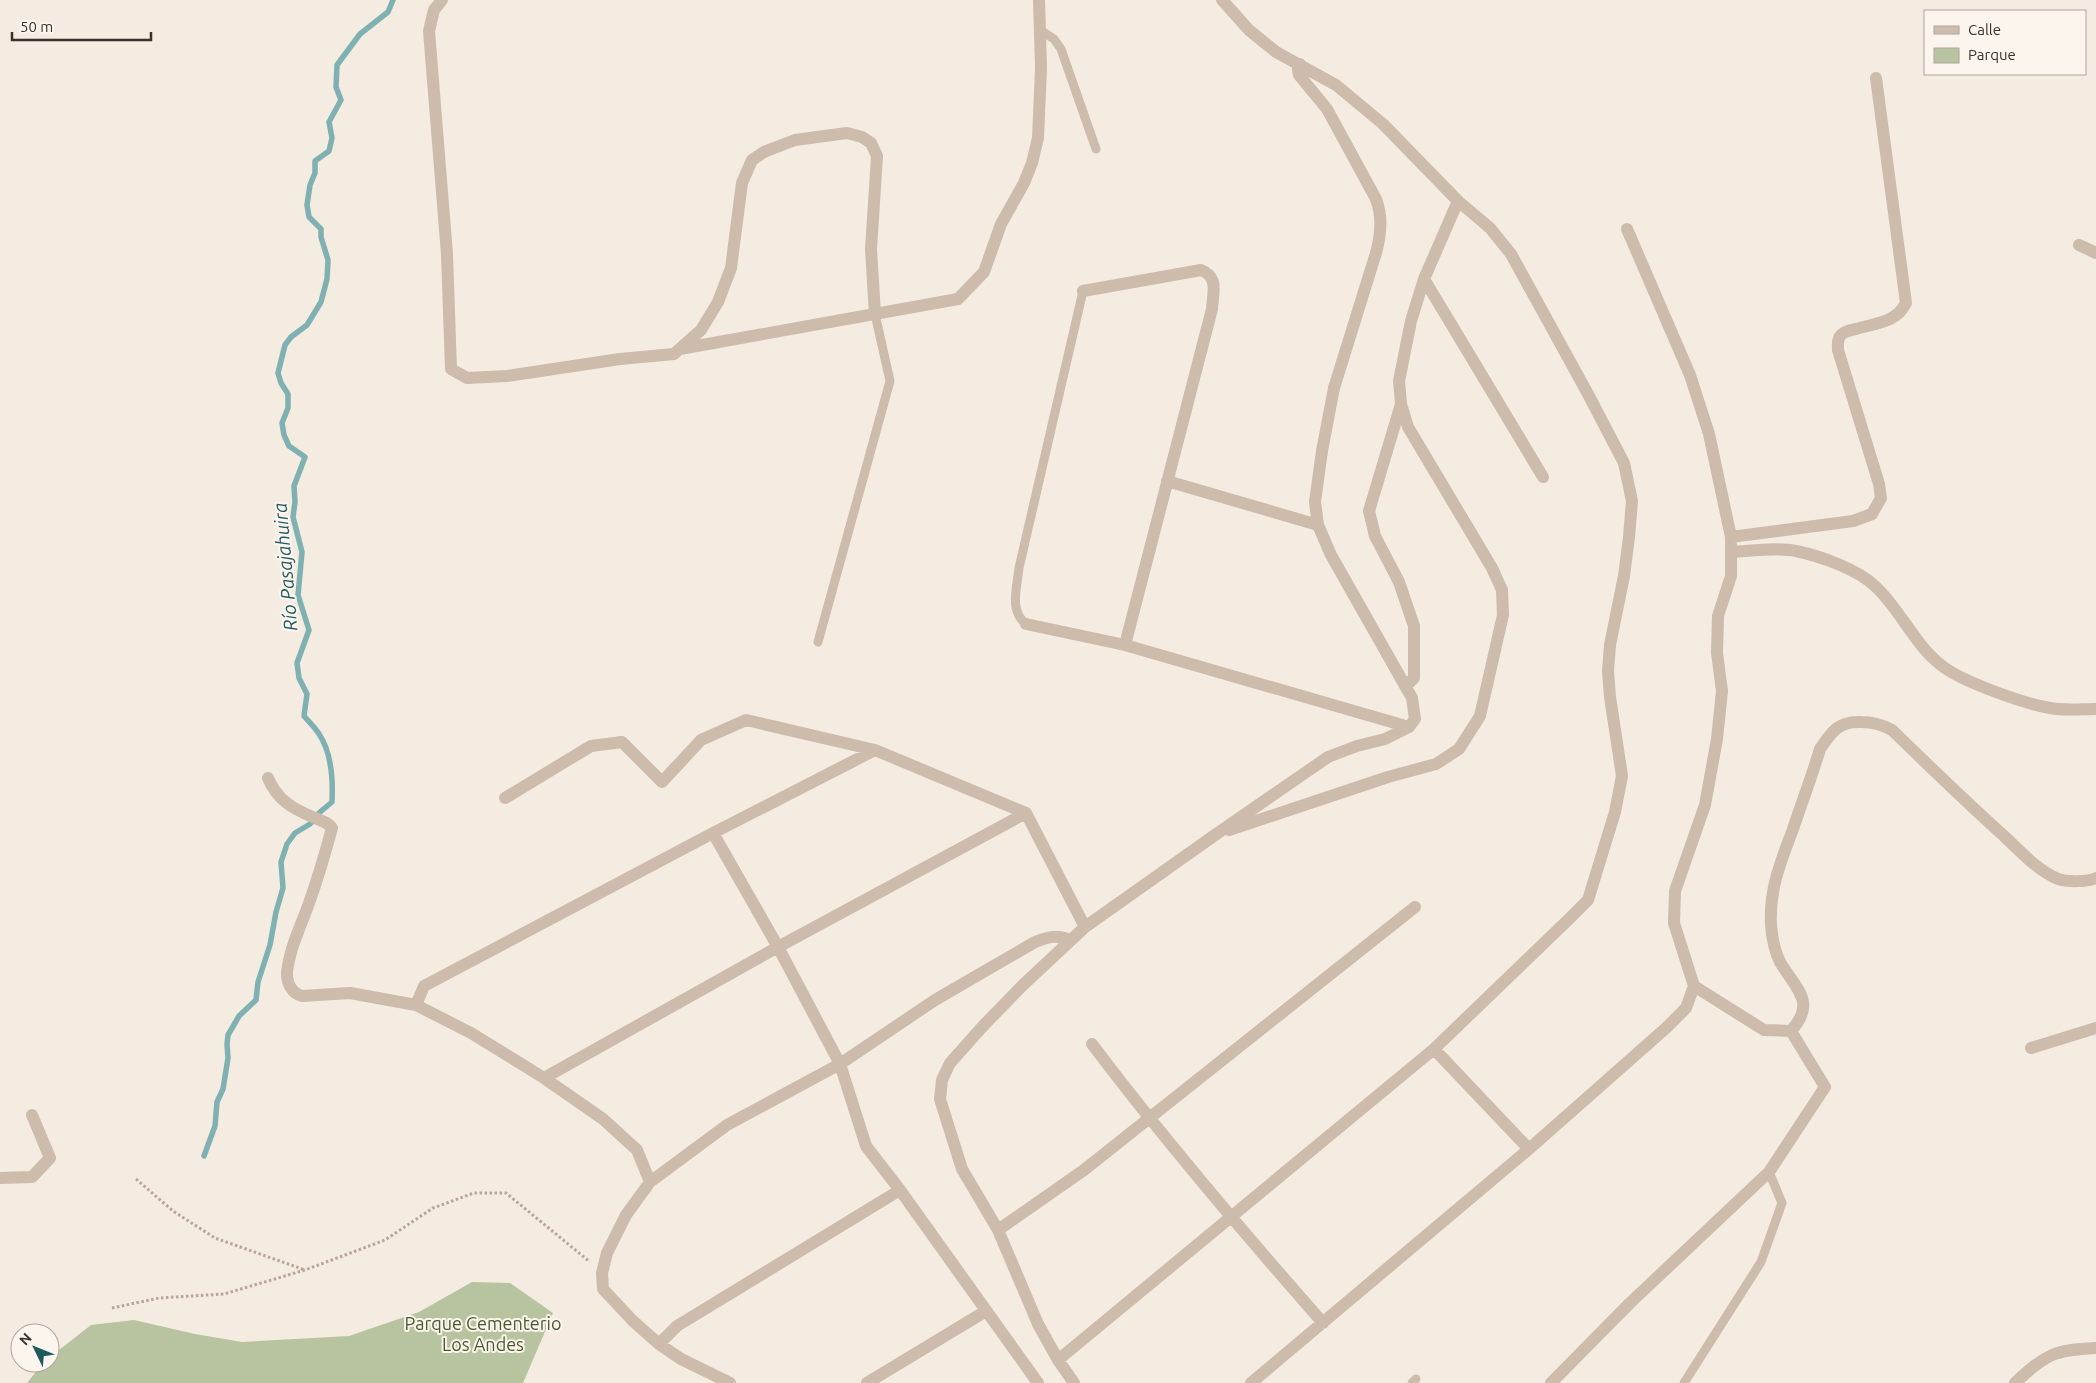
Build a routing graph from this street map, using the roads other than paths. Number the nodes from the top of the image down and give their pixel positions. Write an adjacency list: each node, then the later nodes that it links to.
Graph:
1 (442, 0): 15 (street)
2 (1039, 0): 4 (street)
3 (1222, 0): 5 (street)
4 (1040, 30): 7 (lane); 14 (street)
5 (1300, 64): 8 (street); 19 (street)
6 (1876, 78): 20 (street)
7 (1096, 149)
8 (1458, 201): 12 (street); 45 (street)
9 (1627, 229): 20 (street)
10 (2079, 245): 11 (street)
11 (2096, 253)
12 (1424, 279): 16 (street); 17 (street)
13 (1082, 291): 18 (street); 22 (lane)
14 (875, 314): 15 (street); 15 (street); 23 (lane)
15 (680, 349)
16 (1401, 404): 25 (street); 33 (street)
17 (1543, 477)
18 (1167, 481): 19 (street); 24 (street)
19 (1318, 525): 25 (street)
20 (1731, 538): 21 (street)
21 (1731, 552): 26 (street); 39 (street)
22 (1026, 624): 24 (street)
23 (818, 642)
24 (1125, 645): 27 (street)
25 (1406, 686): 27 (street)
26 (2096, 708)
27 (1409, 727): 33 (street)
28 (875, 750): 30 (street); 31 (street); 32 (street)
29 (268, 778): 40 (street)
30 (505, 798)
31 (1026, 813): 36 (street); 38 (street)
32 (713, 832): 38 (street); 40 (street)
33 (1215, 835): 36 (street)
34 (2096, 878): 42 (street)
35 (1415, 907): 49 (street)
36 (1085, 927): 37 (street)
37 (1070, 940): 46 (street); 56 (street)
38 (778, 947): 46 (street); 47 (street)
39 (1694, 986): 42 (street); 50 (street)
40 (416, 1005): 47 (street)
41 (2096, 1028): 44 (street)
42 (1791, 1031): 51 (street)
43 (1092, 1044): 49 (street)
44 (2031, 1048)
45 (1434, 1049): 50 (street); 55 (street)
46 (840, 1064): 53 (street); 54 (street)
47 (544, 1078): 53 (street)
48 (32, 1115): 52 (street)
49 (1148, 1118): 55 (street); 56 (street)
50 (1529, 1149): 58 (street)
51 (1769, 1172): 67 (street); 68 (lane)
52 (0, 1178)
53 (650, 1182): 59 (street)
54 (900, 1190): 57 (street); 59 (street)
55 (1230, 1218): 58 (street); 61 (street)
56 (998, 1230): 61 (street)
57 (986, 1311): 63 (street); 64 (street)
58 (1323, 1323): 66 (street)
59 (659, 1344): 62 (street)
60 (2096, 1348): 69 (street)
61 (1058, 1360): 65 (street)
62 (730, 1383)
63 (867, 1383)
64 (1038, 1383)
65 (1074, 1383)
66 (1251, 1383)
67 (1551, 1383)
68 (1684, 1383)
69 (2015, 1383)

